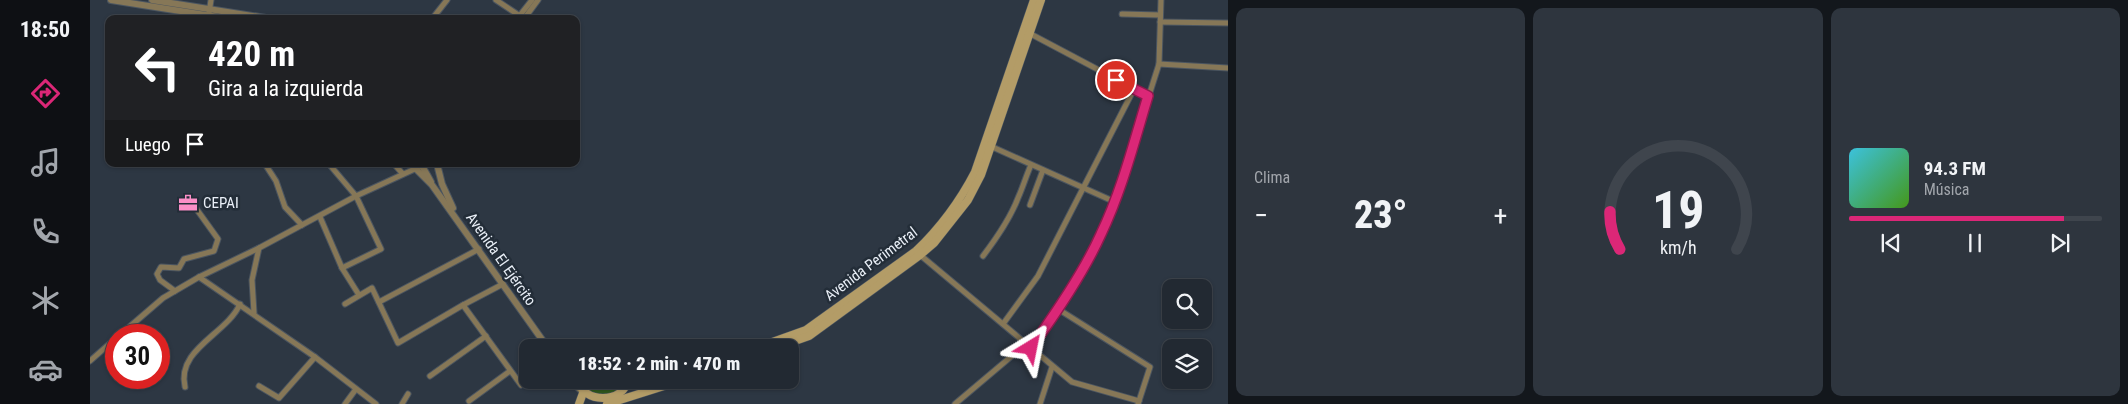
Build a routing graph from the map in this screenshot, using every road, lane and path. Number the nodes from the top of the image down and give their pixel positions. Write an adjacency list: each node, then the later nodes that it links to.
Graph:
1 (112, 0): 11 (street)
2 (152, 0): 11 (street)
3 (211, 0): 11 (street)
4 (447, 0): 15 (street)
5 (496, 0): 16 (street)
6 (532, 0): 17 (street)
7 (538, 0): 18 (street)
8 (1034, 0): 22 (main road, Avenida Perimetral)
9 (1041, 0): 22 (main road, Avenida Perimetral)
10 (1161, 0): 19 (street)
11 (209, 12): 13 (street); 14 (street)
12 (1122, 14): 19 (street)
13 (218, 15)
14 (236, 15)
15 (437, 15)
16 (516, 15)
17 (522, 15)
18 (523, 15)
19 (1160, 15): 20 (street)
20 (1160, 22): 21 (street); 23 (street)
21 (1228, 23)
22 (1027, 32): 25 (street); 27 (main road, Avenida Perimetral)
23 (1158, 64): 24 (street); 26 (street)
24 (1228, 68)
25 (1134, 89): 26 (street); 37 (street)
26 (1148, 96): 39 (street)
27 (988, 145): 28 (street); 47 (main road, Avenida Perimetral)
28 (1032, 165): 35 (street); 48 (street)
29 (266, 167): 44 (street)
30 (332, 167): 38 (street)
31 (396, 167): 36 (street)
32 (414, 167): 36 (street)
33 (418, 167): 43 (street, Avenida El Ejército)
34 (438, 167): 43 (street)
35 (1043, 170): 37 (street); 40 (street)
36 (402, 174): 38 (street)
37 (1083, 188): 39 (street); 61 (street)
38 (356, 196): 42 (street); 49 (street)
39 (1115, 202): 58 (street)
40 (1030, 205)
41 (195, 207): 52 (street)
42 (320, 217): 44 (street); 49 (street)
43 (457, 219): 46 (street, Avenida El Ejército)
44 (302, 225): 45 (street)
45 (259, 248): 50 (street); 59 (street)
46 (479, 249): 51 (street, Avenida El Ejército); 54 (street)
47 (918, 253): 61 (street); 64 (main road, Avenida Perimetral); 65 (main road, Avenida Perimetral)
48 (983, 256)
49 (342, 268): 53 (street)
50 (199, 277): 52 (street); 55 (street)
51 (503, 284): 57 (street); 63 (street, Avenida El Ejército)
52 (175, 291): 60 (street)
53 (359, 296): 54 (street); 56 (street)
54 (379, 302): 57 (street)
55 (240, 304): 59 (street); 76 (street)
56 (345, 304)
57 (462, 304): 62 (street)
58 (1058, 309): 68 (street); 85 (street)
59 (254, 313): 69 (street)
60 (132, 324)
61 (1003, 324): 66 (street)
62 (486, 336): 72 (street); 73 (street)
63 (542, 339)
64 (781, 339)
65 (799, 340)
66 (1026, 344): 68 (street); 91 (street)
67 (105, 348): 70 (street)
68 (1031, 348): 71 (street)
69 (315, 356): 75 (street); 77 (street)
70 (90, 361)
71 (1052, 367): 85 (street); 92 (street)
72 (510, 371): 74 (street); 84 (street)
73 (430, 376)
74 (519, 383)
75 (259, 386)
76 (185, 387)
77 (356, 389): 87 (street); 88 (street)
78 (579, 389): 82 (street)
79 (581, 389): 82 (main road)
80 (625, 389): 86 (main road)
81 (654, 389): 86 (main road)
82 (582, 392): 86 (main road); 90 (main road)
83 (408, 394): 89 (street)
84 (469, 401)
85 (1138, 402)
86 (610, 403)
87 (345, 404)
88 (376, 404)
89 (402, 404)
90 (579, 404)
91 (955, 404)
92 (1040, 404)

